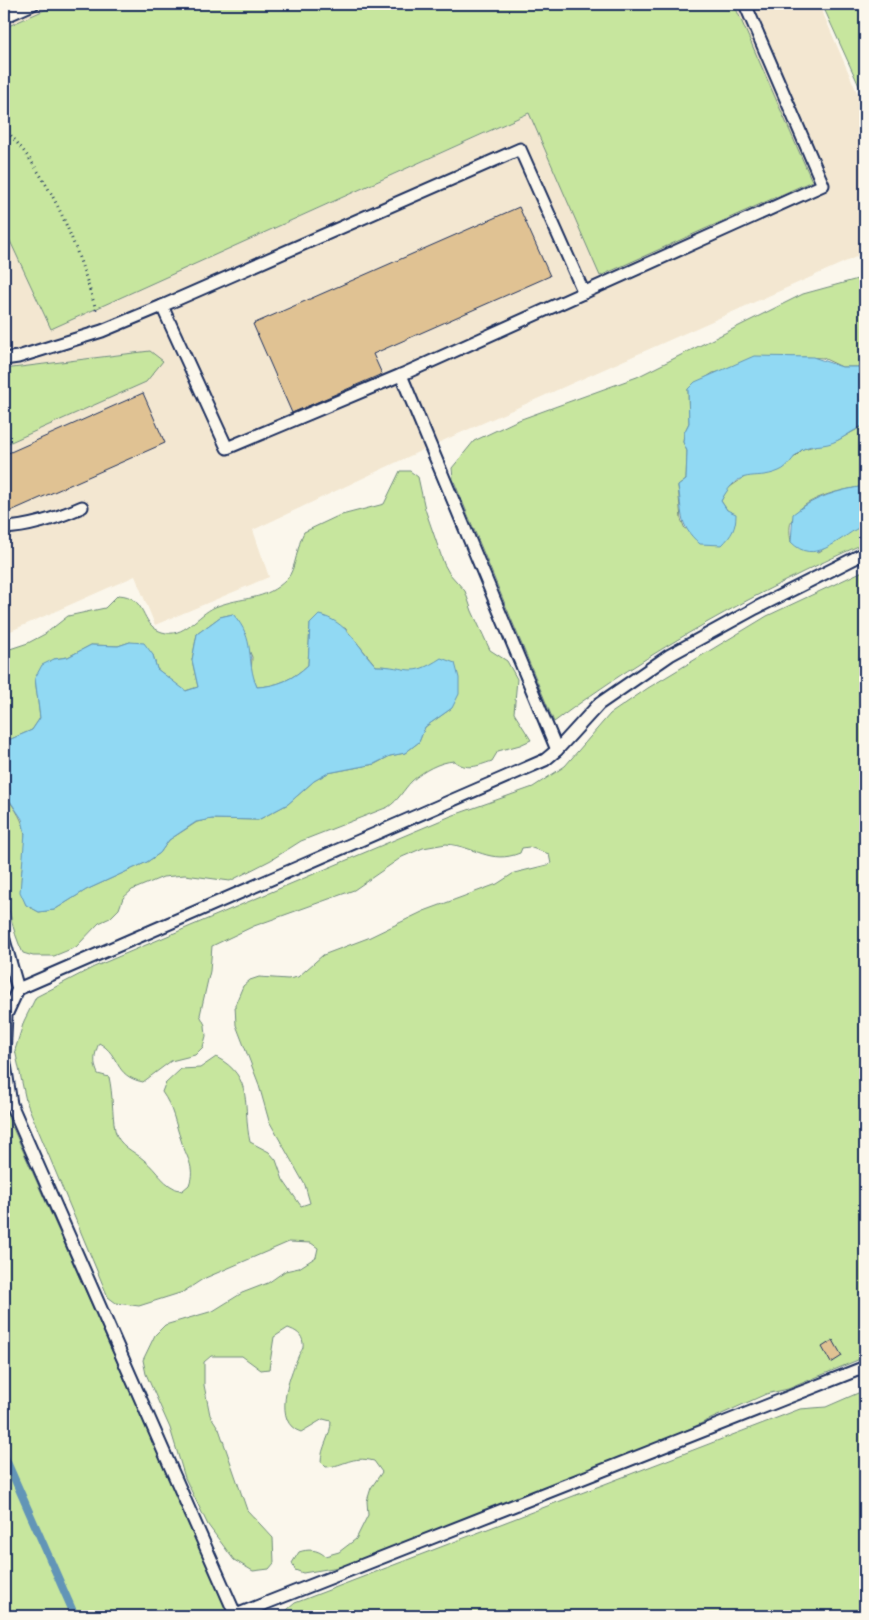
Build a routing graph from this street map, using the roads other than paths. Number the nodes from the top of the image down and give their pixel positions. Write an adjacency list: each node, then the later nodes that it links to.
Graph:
1 (33, 4): 3 (lane)
2 (745, 4): 4 (lane)
3 (4, 17)
4 (584, 293): 5 (lane); 7 (lane)
5 (162, 306): 6 (lane); 7 (lane)
6 (4, 359)
7 (401, 375): 11 (lane)
8 (82, 507): 9 (lane)
9 (4, 528)
10 (865, 553): 11 (lane)
11 (557, 750): 13 (lane)
12 (4, 940): 13 (lane)
13 (18, 989): 15 (lane)
14 (865, 1367): 15 (lane)
15 (236, 1616)

